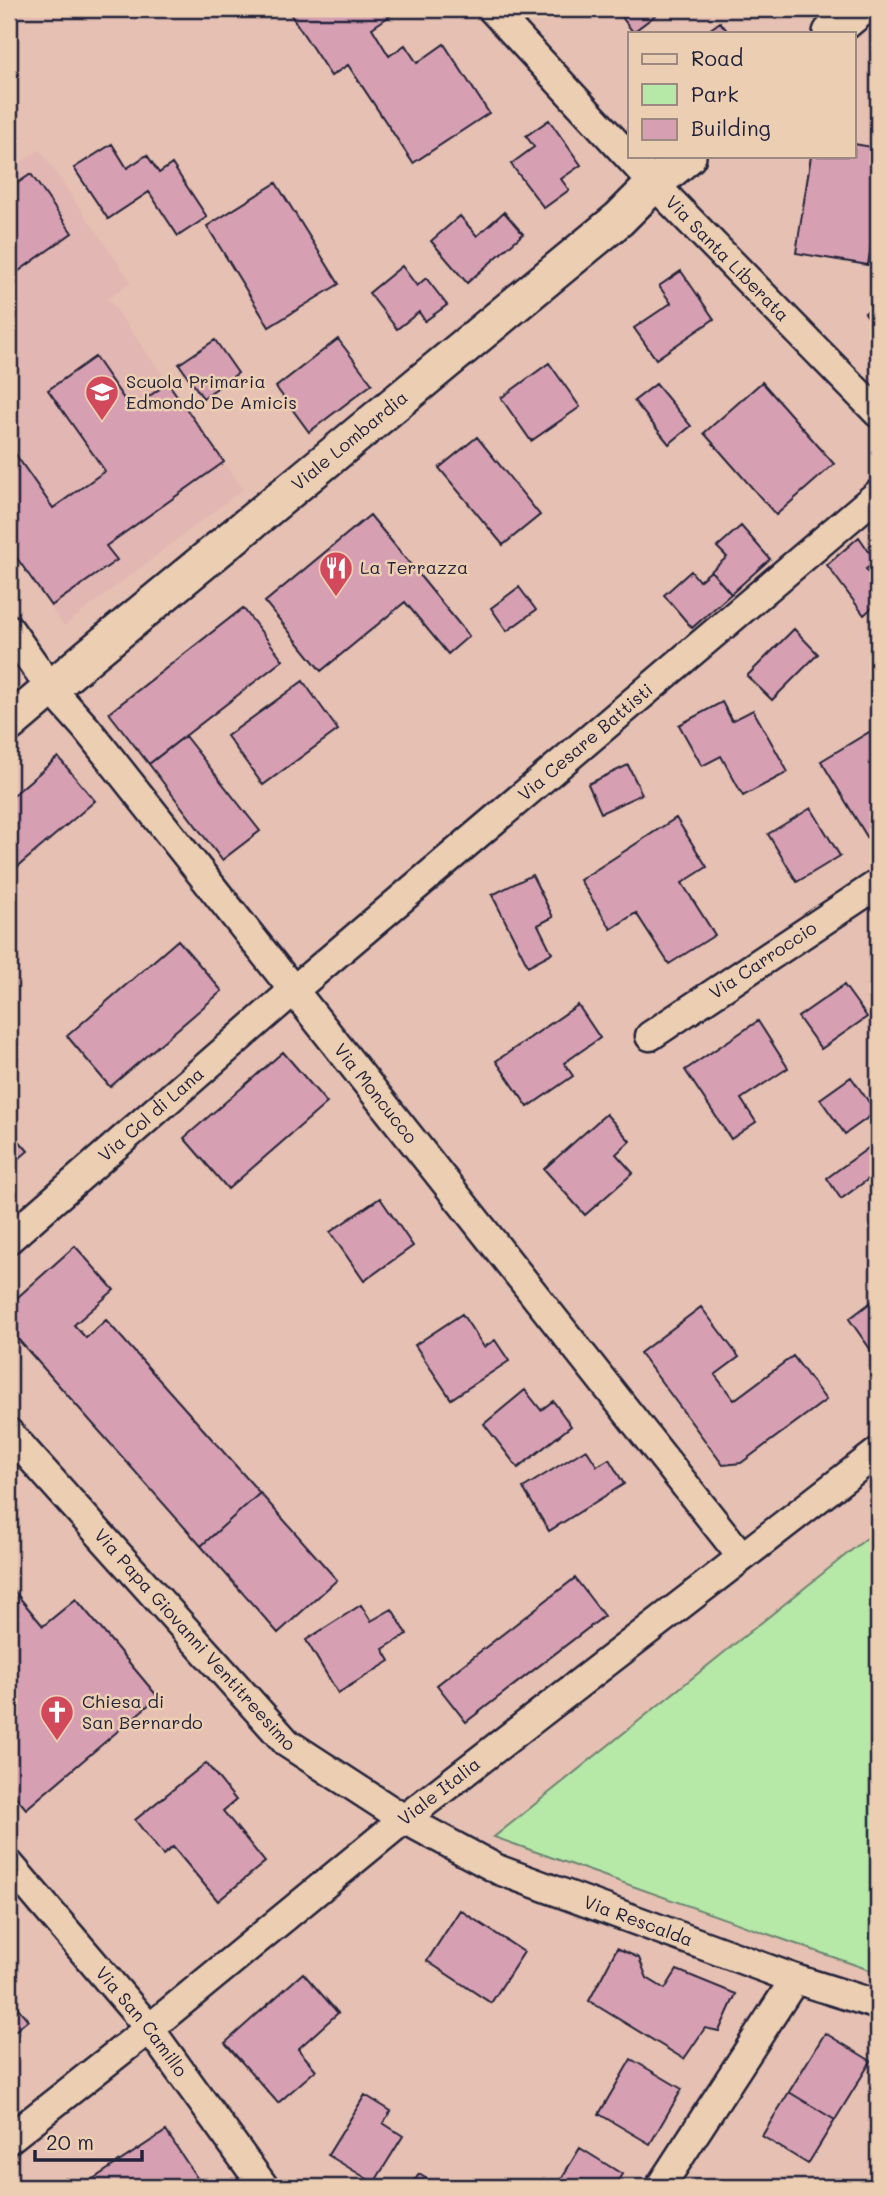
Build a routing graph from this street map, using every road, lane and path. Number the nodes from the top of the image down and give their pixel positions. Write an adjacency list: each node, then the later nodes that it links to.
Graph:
1 (492, 9): 4 (street, Via Santa Liberata)
2 (860, 9): 3 (street)
3 (832, 32)
4 (628, 156)
5 (630, 158): 7 (street, Via Santa Liberata)
6 (686, 158): 7 (street, Viale Lombardia)
7 (654, 184): 8 (street, Via Santa Liberata); 11 (street, Viale Lombardia)
8 (878, 414)
9 (878, 494): 14 (street, Via Cesare Battisti)
10 (9, 629): 11 (street, Via Moncucco)
11 (51, 689): 12 (street, Viale Lombardia); 14 (street, Via Moncucco)
12 (9, 724)
13 (878, 884): 15 (street, Via Carroccio)
14 (295, 990): 16 (street, Via Col di Lana); 19 (street, Via Moncucco)
15 (650, 1036)
16 (9, 1239)
17 (9, 1433): 20 (street, Via Papa Giovanni Ventitreesimo)
18 (878, 1452): 19 (street, Viale Italia)
19 (742, 1557): 20 (street, Viale Italia)
20 (404, 1819): 22 (street, Via Rescalda); 24 (street, Viale Italia)
21 (9, 1864): 24 (street, Via San Camillo)
22 (795, 1979): 23 (street, Via Rescalda); 27 (street)
23 (878, 2005)
24 (149, 2028): 25 (street, Viale Italia); 26 (street, Via San Camillo)
25 (9, 2140)
26 (264, 2187)
27 (660, 2187)

